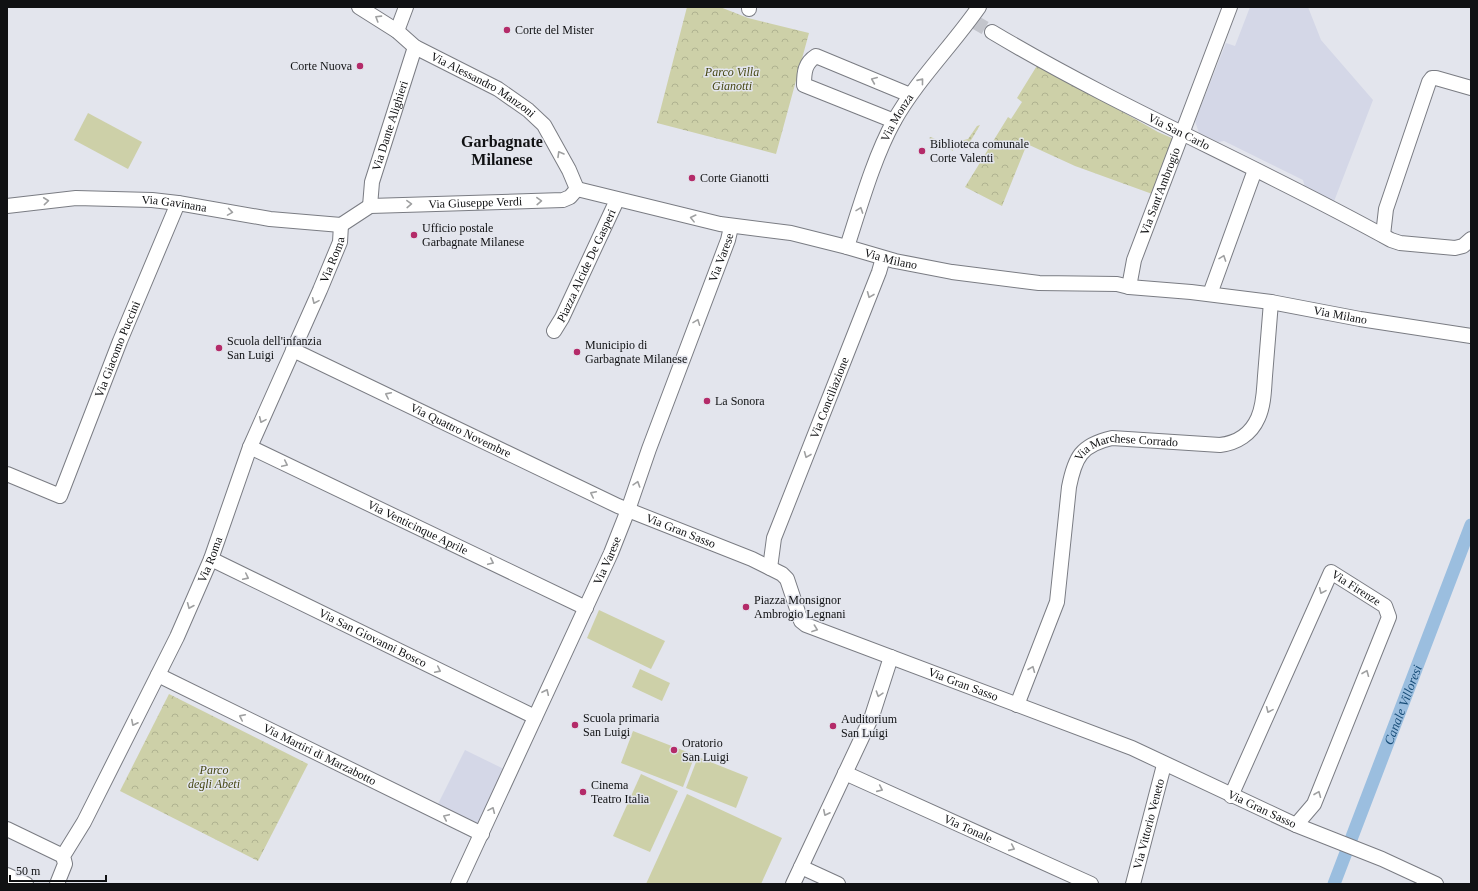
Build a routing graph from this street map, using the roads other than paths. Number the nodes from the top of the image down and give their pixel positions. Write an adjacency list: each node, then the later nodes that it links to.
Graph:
1 (359, 7): 5 (street, Via Alessandro Manzoni, one-way to 1)
2 (406, 7): 5 (street)
3 (979, 7): 9 (street, Via Monza, one-way to 3)
4 (1230, 7): 11 (street, Via Sant'Ambrogio)
5 (397, 31): 7 (street, Via Alessandro Manzoni)
6 (992, 32): 11 (street, Via San Carlo)
7 (415, 47): 13 (street, Via Alessandro Manzoni, one-way to 7); 17 (street, Via Dante Alighieri)
8 (1471, 88): 18 (street)
9 (910, 95): 10 (street, Via Monza); 10 (street, one-way to 10)
10 (894, 121): 24 (street, Via Monza, one-way to 10)
11 (1182, 132): 12 (street, Via San Carlo); 26 (street, Via Sant'Ambrogio)
12 (1255, 170): 21 (street, Via San Carlo); 27 (street, one-way to 12)
13 (577, 189): 14 (street, Via Milano); 17 (street, Via Giuseppe Verdi, one-way to 13)
14 (617, 200): 20 (street, Via Milano, one-way to 14); 29 (street, Piazza Alcide De Gasperi)
15 (178, 203): 16 (street, Via Gavinana, one-way to 15); 19 (street, Via Gavinana, one-way to 19); 33 (street, Via Giacomo Puccini)
16 (7, 206)
17 (370, 206): 19 (street)
18 (1386, 209): 21 (street); 22 (street)
19 (341, 225): 31 (street, Via Roma, one-way to 31)
20 (731, 227): 24 (street, Via Milano); 34 (street, Via Varese, one-way to 20)
21 (1369, 228): 22 (street, Via San Carlo)
22 (1383, 235): 23 (street, Via San Carlo)
23 (1471, 239)
24 (847, 246): 25 (street, Via Milano)
25 (883, 258): 26 (street, Via Milano); 35 (street, Via Conciliazione, one-way to 35)
26 (1129, 287): 27 (street, Via Milano)
27 (1210, 294): 28 (street, Via Milano)
28 (1271, 302): 30 (street, Via Milano); 42 (street, Via Marchese Corrado, one-way to 28)
29 (554, 331)
30 (1471, 336)
31 (293, 350): 32 (street, Via Roma, one-way to 32); 34 (street, Via Quattro Novembre, one-way to 31)
32 (250, 448): 37 (street, Via Roma); 39 (street, Via Venticinque Aprile, one-way to 39)
33 (7, 474)
34 (628, 510): 36 (street, Via Gran Sasso); 39 (street, Via Varese)
35 (774, 538): 36 (street, Via Conciliazione); 38 (street, Via Conciliazione)
36 (752, 559): 38 (street, Via Gran Sasso)
37 (211, 560): 41 (street, Via Roma, one-way to 41); 43 (street, Via San Giovanni Bosco, one-way to 43)
38 (770, 568): 40 (street, Via Gran Sasso, one-way to 40)
39 (586, 608): 43 (street, Via Varese, one-way to 39)
40 (891, 658): 42 (street, Via Gran Sasso); 45 (street, one-way to 45)
41 (158, 675): 49 (street, Via Martiri di Marzabotto, one-way to 41); 50 (street, Via Roma, one-way to 50)
42 (1017, 706): 44 (street, Via Gran Sasso)
43 (535, 717): 49 (street, Via Varese, one-way to 43)
44 (1164, 765): 46 (street, Via Gran Sasso); 59 (street, Via Vittorio Veneto)
45 (845, 774): 51 (street, one-way to 51); 58 (street, Via Tonale, one-way to 58)
46 (1231, 796): 47 (street, Via Gran Sasso); 47 (street, Via Firenze, one-way to 46)
47 (1296, 825): 60 (street, Via Gran Sasso)
48 (7, 829): 50 (street)
49 (482, 834): 55 (street, Via Varese)
50 (63, 856): 54 (street, Via Roma)
51 (801, 867): 56 (street); 57 (street)
52 (7, 875): 53 (street)
53 (26, 884)
54 (57, 884)
55 (458, 884)
56 (794, 884)
57 (838, 884)
58 (1091, 884)
59 (1133, 884)
60 (1436, 884)

